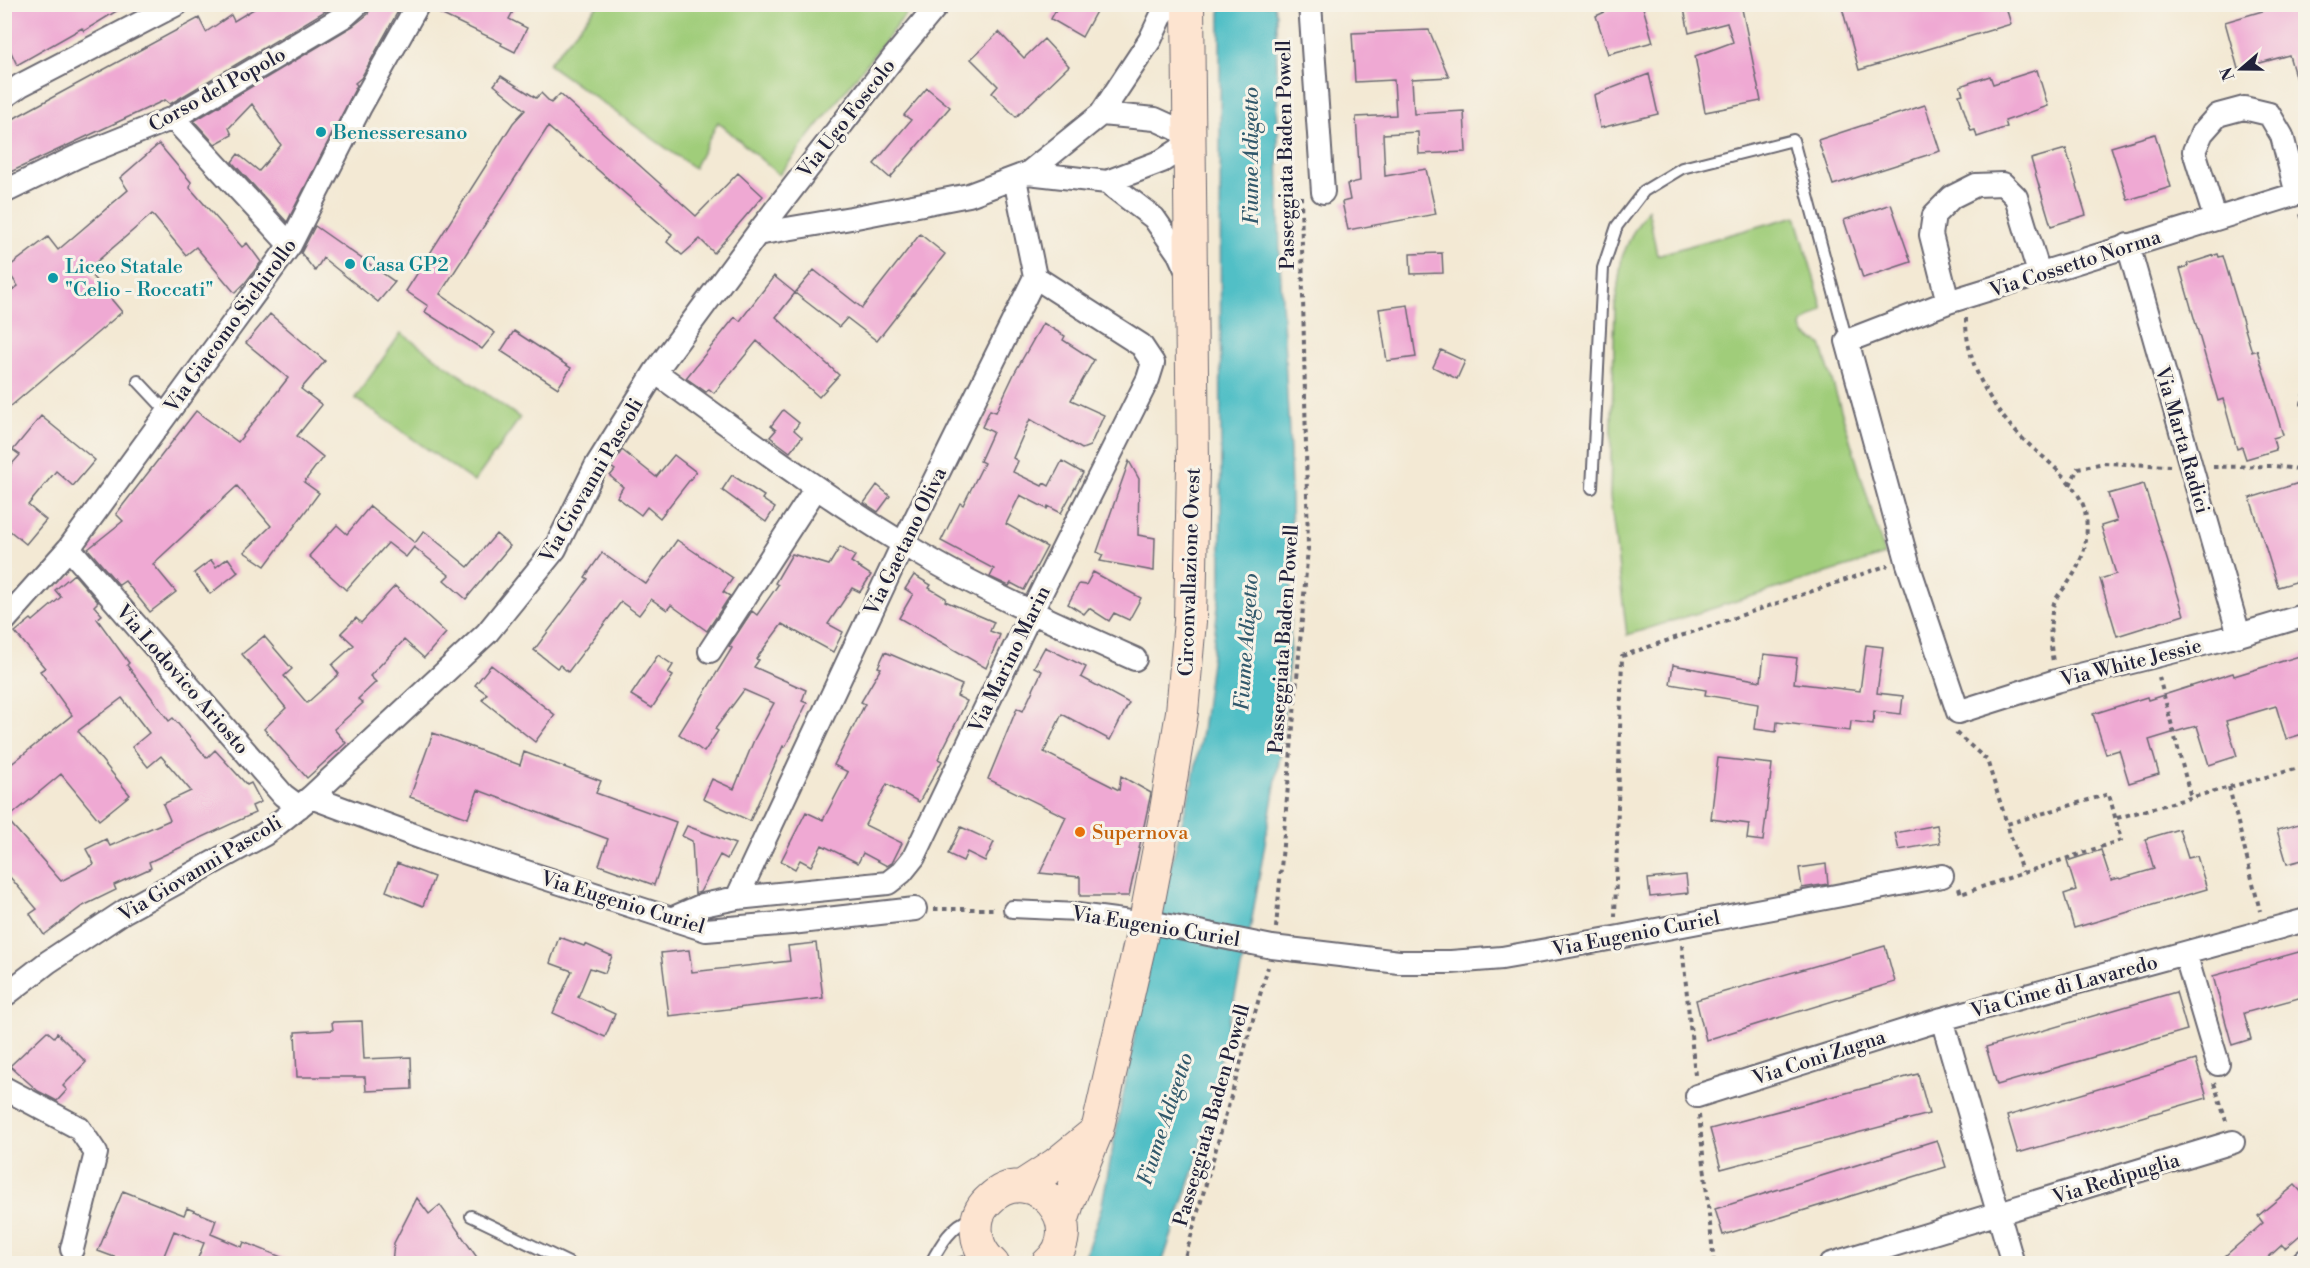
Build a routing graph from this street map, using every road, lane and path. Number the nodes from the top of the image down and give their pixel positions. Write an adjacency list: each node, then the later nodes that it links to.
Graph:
1 (177, 4): 8 (street)
2 (418, 4): 19 (street, Via Giacomo Sichirollo)
3 (938, 4): 18 (street, Via Ugo Foscolo)
4 (1167, 4): 9 (street)
5 (1188, 4): 11 (main road, Circonvallazione Ovest)
6 (1310, 4): 15 (street)
7 (348, 8): 10 (street, Corso del Popolo)
8 (4, 97)
9 (1101, 114): 11 (street); 12 (street)
10 (173, 118): 14 (street, Corso del Popolo); 19 (street)
11 (1189, 139): 13 (street); 23 (main road, Circonvallazione Ovest)
12 (1022, 176): 13 (street); 18 (street); 22 (street)
13 (1107, 182): 23 (street)
14 (4, 192)
15 (1312, 193): 61 (path, Passeggiata Baden Powell)
16 (2301, 193): 17 (street, Via Cossetto Norma); 17 (street)
17 (2215, 218): 20 (street, Via Cossetto Norma)
18 (756, 234): 26 (street, Via Giovanni Pascoli)
19 (290, 245): 29 (street, Via Giacomo Sichirollo)
20 (2128, 245): 21 (street, Via Cossetto Norma); 39 (street, Via Marta Radici)
21 (2039, 273): 24 (street, Via Cossetto Norma); 24 (street)
22 (1035, 277): 33 (street, Via Gaetano Oliva); 36 (street, Via Marino Marin)
23 (1191, 280): 58 (main road, Circonvallazione Ovest)
24 (1958, 300): 25 (street, Via Cossetto Norma); 43 (path)
25 (1848, 341): 32 (lane); 44 (street)
26 (655, 372): 31 (street); 48 (street, Via Giovanni Pascoli)
27 (138, 381): 29 (lane)
28 (2306, 383): 30 (path)
29 (168, 412): 34 (street, Via Giacomo Sichirollo)
30 (2306, 416)
31 (816, 488): 33 (street); 40 (street)
32 (1592, 488)
33 (903, 544): 36 (street); 53 (street, Via Gaetano Oliva)
34 (69, 548): 38 (street, Via Giacomo Sichirollo); 48 (street, Via Lodovico Ariosto)
35 (1891, 569): 60 (path)
36 (1031, 613): 42 (street); 53 (street, Via Marino Marin)
37 (2306, 615): 39 (street, Via White Jessie)
38 (5, 619)
39 (2239, 635): 41 (street, Via White Jessie)
40 (710, 651)
41 (2154, 656): 43 (street, Via White Jessie); 47 (path)
42 (1135, 659)
43 (2056, 681): 44 (street, Via White Jessie)
44 (1954, 720): 50 (path)
45 (2306, 766): 46 (path)
46 (2229, 787): 47 (path); 59 (path)
47 (2192, 798): 49 (path)
48 (305, 802): 56 (street, Via Eugenio Curiel); 63 (street, Via Giovanni Pascoli)
49 (2117, 818): 50 (path); 51 (path)
50 (2007, 824): 51 (path)
51 (2022, 872): 52 (path)
52 (1942, 876): 60 (street, Via Eugenio Curiel)
53 (737, 897): 56 (street, Via Marino Marin)
54 (915, 909): 55 (path); 56 (street, Via Eugenio Curiel)
55 (1012, 909): 58 (street, Via Eugenio Curiel)
56 (671, 919)
57 (2306, 920): 59 (street, Via Cime di Lavaredo)
58 (1150, 922): 61 (street, Via Eugenio Curiel); 68 (main road, Circonvallazione Ovest)
59 (2265, 932): 62 (street, Via Cime di Lavaredo)
60 (1614, 938): 61 (street, Via Eugenio Curiel)
61 (1270, 946): 81 (path, Passeggiata Baden Powell)
62 (2186, 953): 64 (street, Via Cime di Lavaredo); 65 (street)
63 (4, 996)
64 (1942, 1019): 67 (street, Via Coni Zugna); 71 (street)
65 (2218, 1064): 69 (path)
66 (4, 1088): 75 (street)
67 (1697, 1096)
68 (1097, 1131): 70 (main road); 74 (main road, Circonvallazione Ovest)
69 (2233, 1142): 71 (street, Via Redipuglia)
70 (1022, 1186): 73 (main road); 74 (main road)
71 (1999, 1213): 82 (street, Via Redipuglia); 83 (street)
72 (471, 1216): 78 (lane)
73 (978, 1216): 77 (main road); 79 (lane)
74 (1062, 1222): 80 (main road, Circonvallazione Ovest)
75 (72, 1249)
76 (2306, 1259): 84 (street)
77 (978, 1261)
78 (571, 1263)
79 (930, 1263)
80 (1048, 1263)
81 (1183, 1263)
82 (1831, 1263)
83 (2013, 1263)
84 (2301, 1263)

